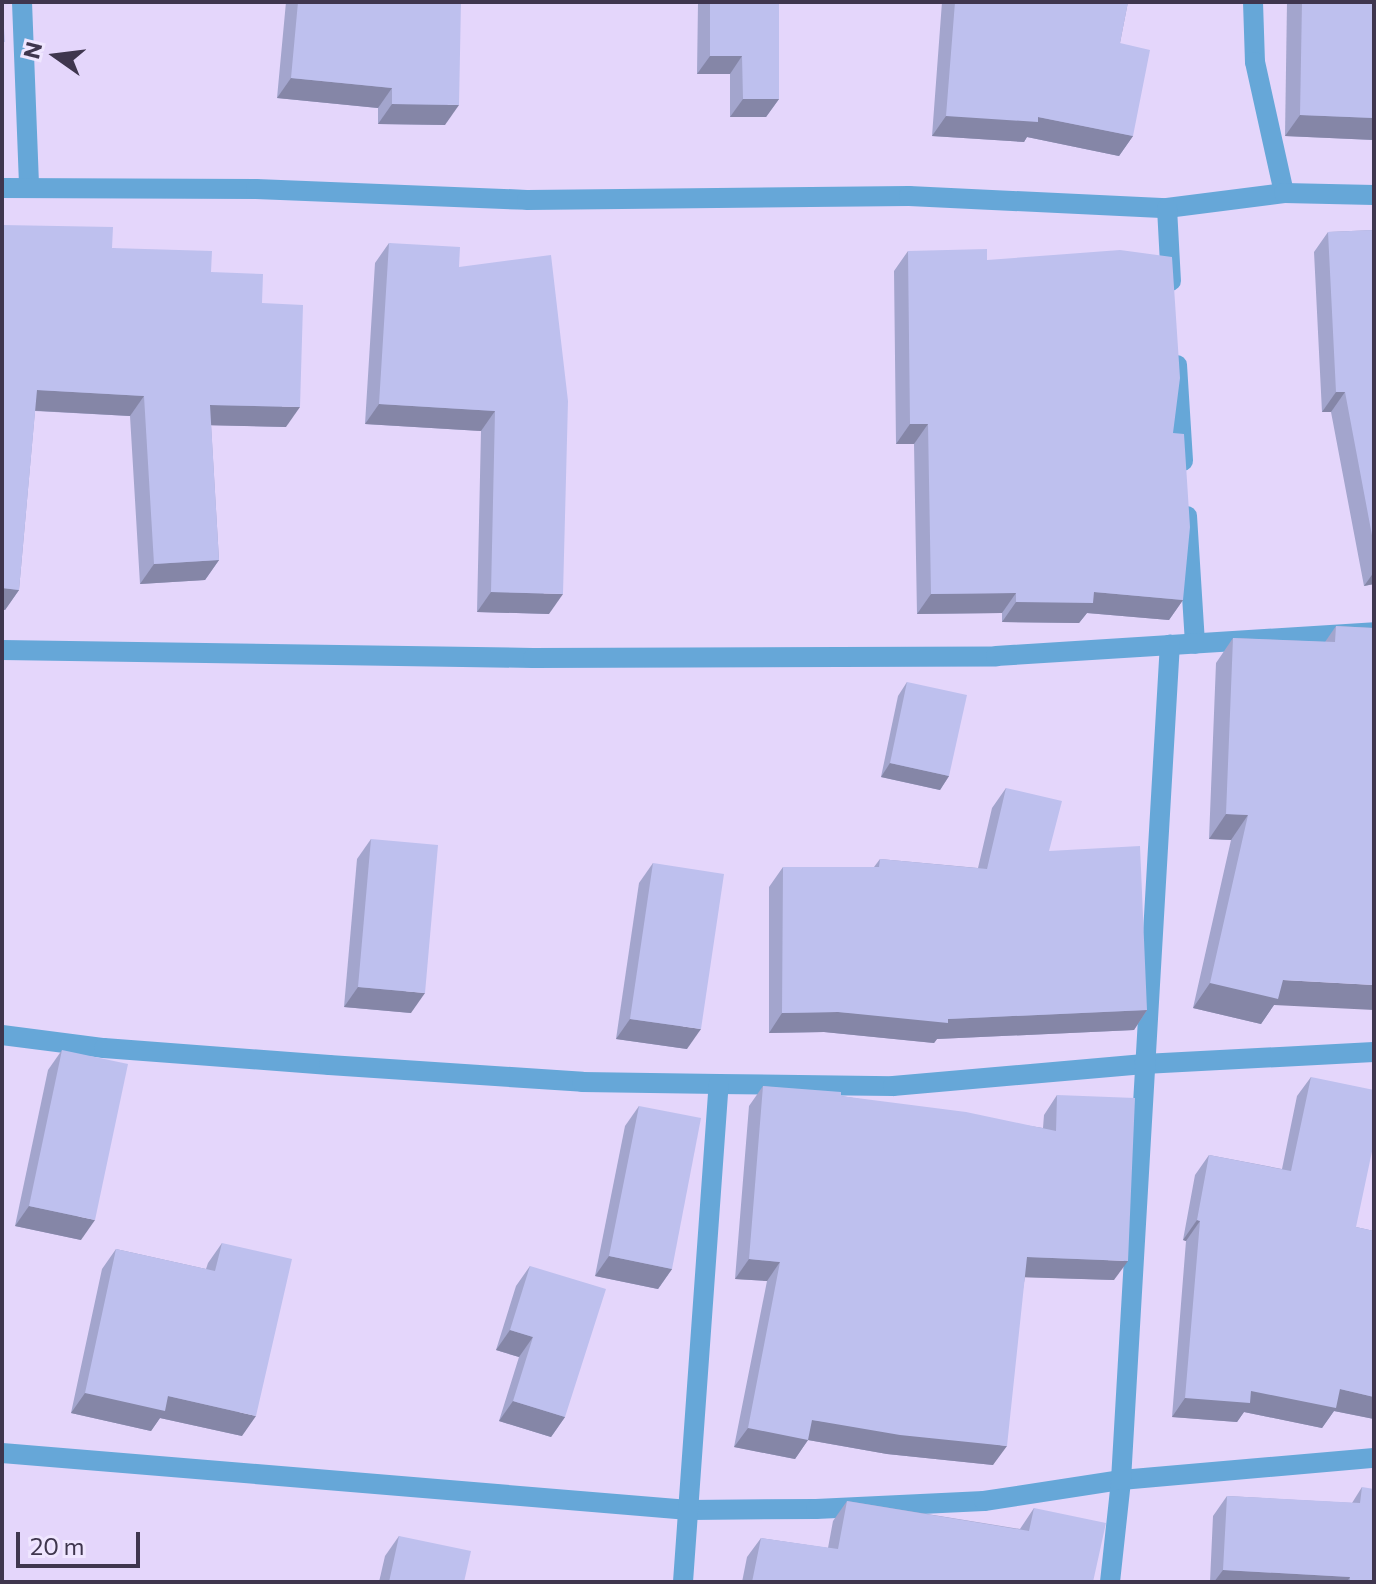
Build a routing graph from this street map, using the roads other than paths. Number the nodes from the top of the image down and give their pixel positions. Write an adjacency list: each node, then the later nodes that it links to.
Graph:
1 (22, 2): 3 (street)
2 (1253, 2): 5 (street)
3 (29, 187): 4 (street); 7 (street)
4 (2, 188)
5 (1284, 193): 6 (street); 7 (street)
6 (1374, 195)
7 (1167, 208): 8 (street)
8 (1173, 302)
9 (1176, 348): 12 (street)
10 (1374, 632): 12 (street)
11 (1170, 644): 12 (street); 13 (street); 16 (street)
12 (1195, 644)
13 (2, 650)
14 (2, 1035): 17 (street)
15 (1374, 1052): 16 (street)
16 (1144, 1064): 17 (street); 20 (street)
17 (719, 1084): 21 (street)
18 (2, 1453): 21 (street)
19 (1374, 1458): 20 (street)
20 (1121, 1480): 21 (street); 23 (street)
21 (689, 1510): 22 (street)
22 (683, 1582)
23 (1110, 1582)

